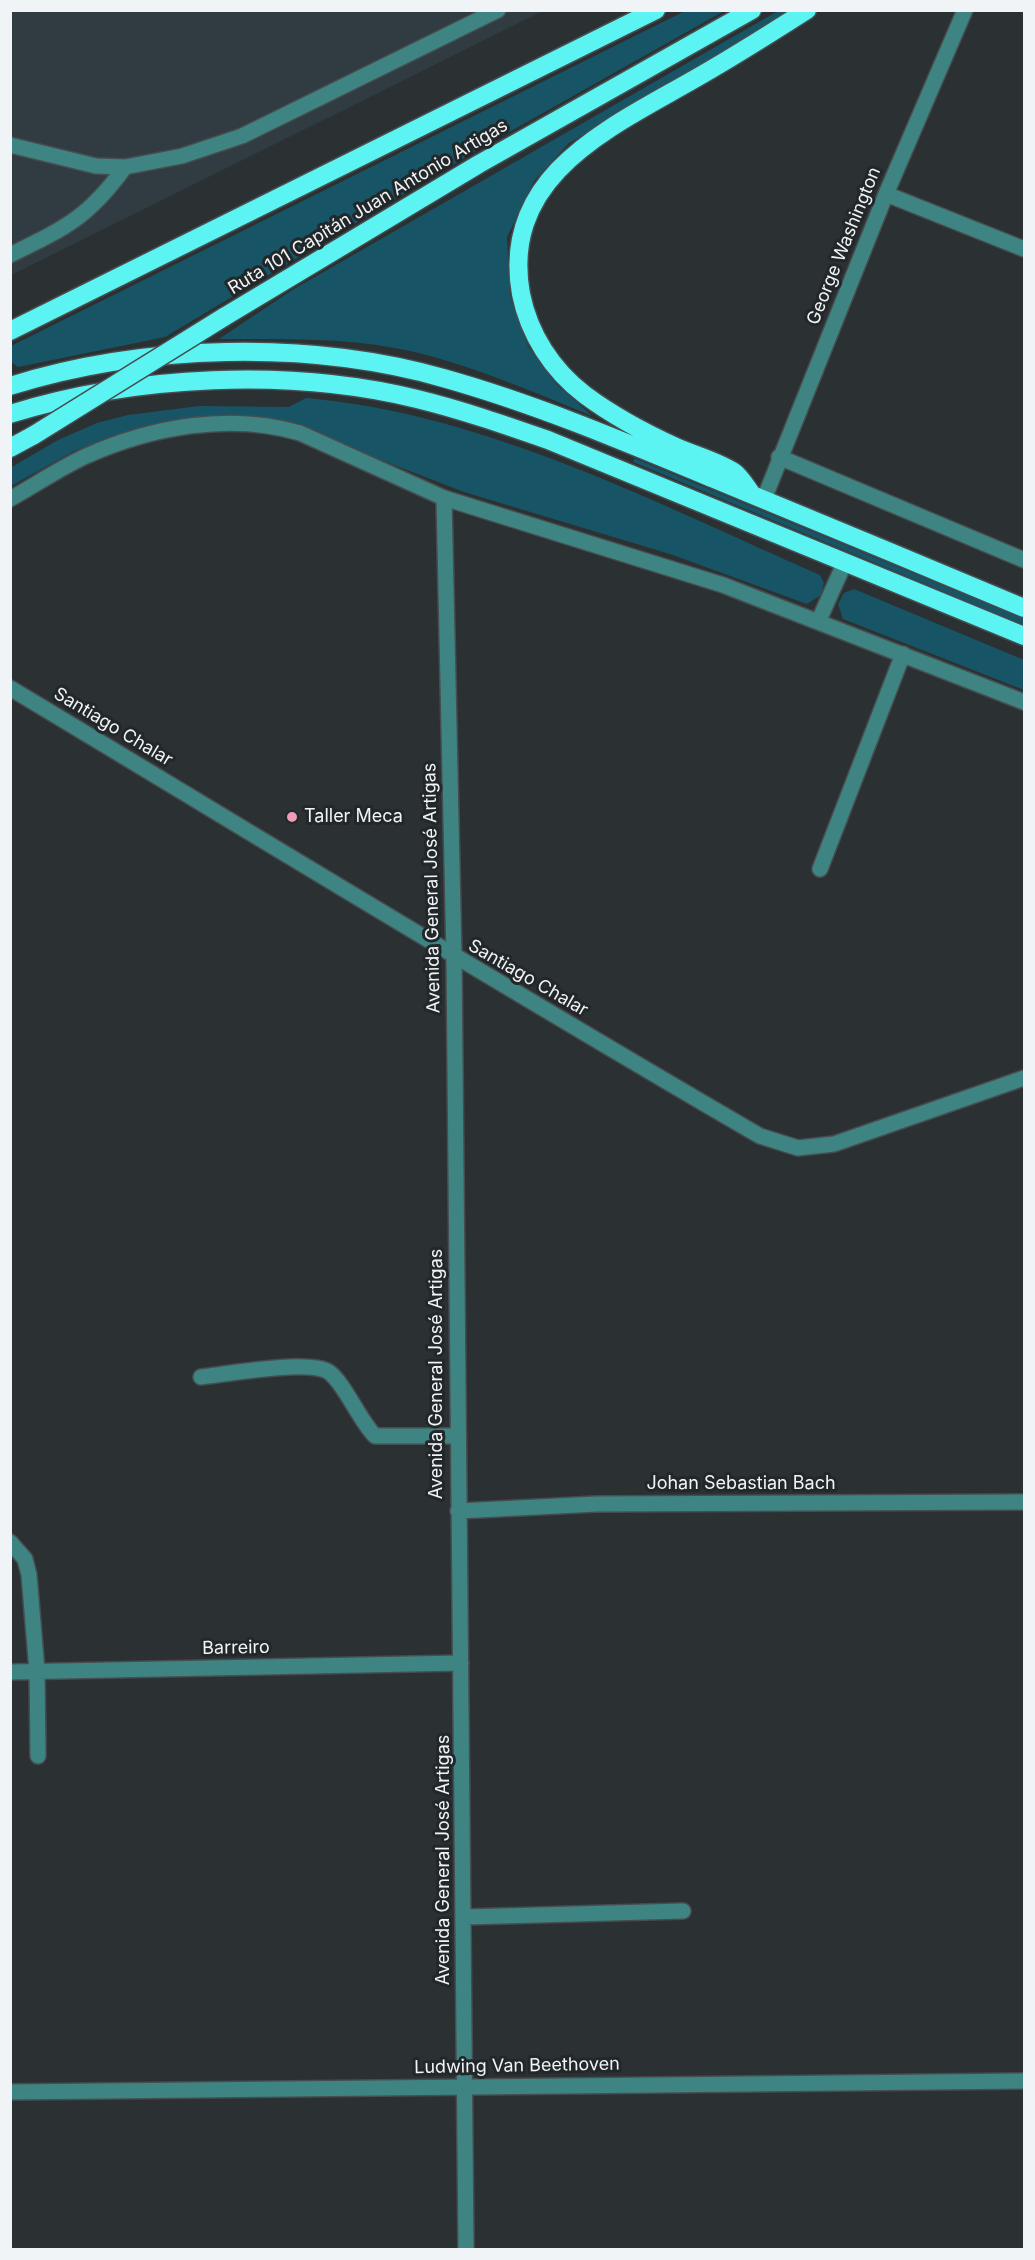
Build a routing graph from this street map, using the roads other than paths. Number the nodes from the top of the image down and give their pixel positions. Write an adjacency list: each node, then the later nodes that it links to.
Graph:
1 (498, 10): 7 (street)
2 (656, 10): 11 (highway, Ruta 101 Capitán Juan Antonio Artigas)
3 (752, 10): 14 (highway, Ruta 101 Capitán Juan Antonio Artigas, bridge)
4 (807, 10): 16 (highway)
5 (965, 10): 8 (street, George Washington)
6 (10, 145): 7 (street)
7 (125, 167): 10 (street)
8 (886, 194): 9 (street); 15 (street, George Washington)
9 (1024, 249)
10 (10, 255)
11 (10, 331)
12 (10, 386): 16 (highway)
13 (10, 414): 20 (highway)
14 (10, 448)
15 (779, 457): 16 (street, George Washington); 19 (street)
16 (758, 497): 21 (highway)
17 (444, 498): 18 (street); 22 (street); 28 (street, Avenida General José Artigas)
18 (10, 499)
19 (1024, 560)
20 (845, 562): 22 (street); 23 (highway)
21 (1024, 608)
22 (819, 620): 24 (street)
23 (1024, 636)
24 (903, 654): 26 (street); 27 (street)
25 (10, 688): 28 (street, Santiago Chalar)
26 (1024, 702)
27 (820, 868)
28 (454, 957): 29 (street, Santiago Chalar); 31 (street, Avenida General José Artigas)
29 (1024, 1078)
30 (201, 1377): 31 (street)
31 (457, 1436): 33 (street, Avenida General José Artigas)
32 (1024, 1502): 33 (street, Johan Sebastian Bach)
33 (458, 1511): 35 (street, Avenida General José Artigas)
34 (10, 1542): 36 (street)
35 (461, 1663): 36 (street, Barreiro); 40 (street, Avenida General José Artigas)
36 (37, 1671): 37 (street, Barreiro); 38 (street)
37 (10, 1672)
38 (38, 1756)
39 (683, 1911): 40 (street)
40 (465, 1917): 42 (street, Avenida General José Artigas)
41 (1024, 2080): 42 (street, Ludwing Van Beethoven)
42 (463, 2086): 43 (street, Ludwing Van Beethoven); 44 (street, Avenida General José Artigas)
43 (10, 2092)
44 (466, 2250)

